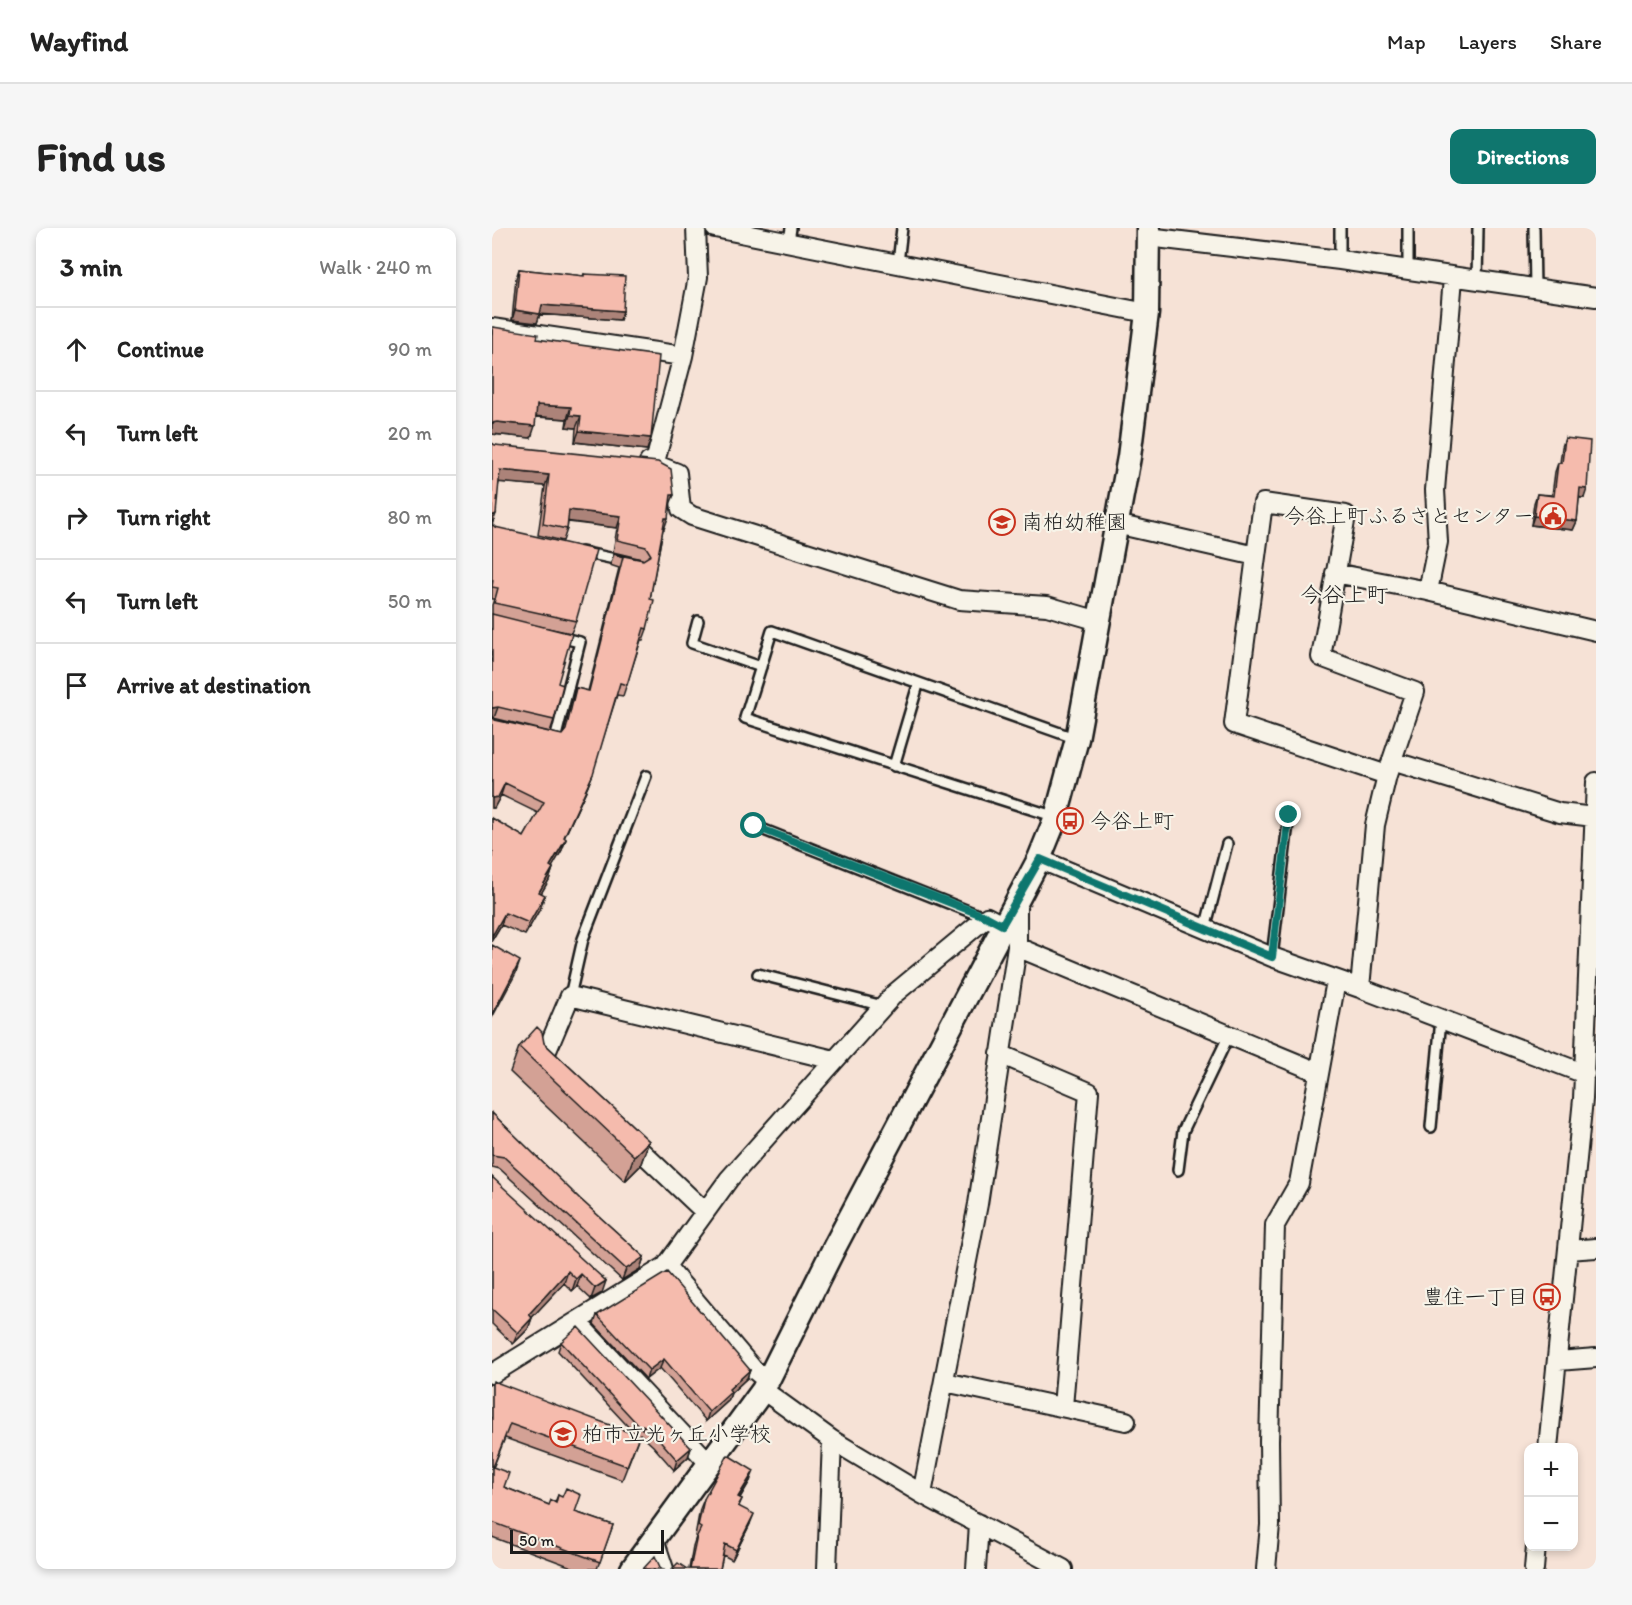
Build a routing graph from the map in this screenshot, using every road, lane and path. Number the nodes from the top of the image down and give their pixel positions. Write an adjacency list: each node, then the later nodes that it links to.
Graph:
1 (696, 228): 19 (street)
2 (716, 228): 9 (street)
3 (902, 228): 11 (lane)
4 (1340, 228): 10 (lane)
5 (1408, 228): 12 (lane)
6 (1478, 228): 14 (lane)
7 (1534, 228): 15 (lane)
8 (1148, 232): 10 (street); 17 (street)
9 (790, 235): 11 (street)
10 (1340, 260): 12 (street)
11 (898, 263): 17 (street)
12 (1408, 270): 13 (street)
13 (1453, 278): 14 (street); 27 (street)
14 (1477, 281): 15 (street)
15 (1535, 289): 16 (street)
16 (1596, 297)
17 (1147, 313): 22 (street)
18 (492, 328): 19 (street)
19 (683, 356): 21 (street)
20 (632, 460): 21 (street)
21 (655, 462): 29 (street)
22 (1116, 524): 24 (street); 29 (street)
23 (572, 550): 25 (lane)
24 (1256, 556): 26 (street); 37 (street)
25 (640, 565)
26 (1335, 573): 27 (street); 37 (street)
27 (1428, 591): 30 (street)
28 (698, 621): 32 (lane)
29 (1099, 621): 35 (street)
30 (1596, 631)
31 (547, 634): 34 (lane)
32 (760, 668): 33 (lane); 36 (lane)
33 (918, 685): 35 (lane); 36 (lane)
34 (544, 738)
35 (1077, 740): 41 (street)
36 (894, 766): 41 (lane)
37 (1389, 768): 42 (street); 54 (street)
38 (646, 776): 55 (lane)
39 (1596, 782): 42 (street)
40 (1289, 815): 51 (lane)
41 (1056, 817): 45 (street)
42 (1594, 817): 50 (street)
43 (754, 826): 47 (lane)
44 (1227, 844): 48 (lane)
45 (1040, 859): 46 (street); 48 (street)
46 (1017, 900): 47 (street); 49 (street)
47 (994, 922): 56 (street); 79 (street)
48 (1205, 929): 51 (street)
49 (1017, 947): 58 (street); 59 (street)
50 (1593, 947): 62 (street)
51 (1272, 957): 53 (street)
52 (758, 974): 56 (lane)
53 (1335, 981): 54 (street); 61 (street)
54 (1360, 988): 57 (street)
55 (570, 996): 60 (street); 63 (street)
56 (883, 1006): 60 (street)
57 (1441, 1019): 62 (street); 66 (lane)
58 (1229, 1035): 61 (street); 67 (lane)
59 (1000, 1054): 78 (street); 80 (street)
60 (834, 1060): 68 (street)
61 (1318, 1072): 94 (street)
62 (1585, 1074): 64 (street)
63 (560, 1076)
64 (1589, 1098): 70 (street)
65 (611, 1124): 68 (street)
66 (1431, 1127)
67 (1178, 1170)
68 (704, 1211): 71 (street)
69 (1596, 1248): 70 (street)
70 (1568, 1251): 76 (street)
71 (666, 1266): 73 (street); 79 (street)
72 (603, 1279): 73 (street)
73 (620, 1294): 74 (street)
74 (577, 1322): 77 (street); 84 (street)
75 (1596, 1358): 76 (street)
76 (1558, 1361): 83 (street)
77 (495, 1367)
78 (945, 1383): 80 (street); 85 (street)
79 (766, 1385): 82 (street); 84 (street)
80 (1063, 1407): 81 (street)
81 (1126, 1421)
82 (832, 1440): 85 (street); 91 (street)
83 (1549, 1443)
84 (710, 1464): 87 (street)
85 (922, 1494): 86 (street)
86 (979, 1524): 92 (street); 93 (street)
87 (654, 1539): 89 (street); 90 (street)
88 (1536, 1551): 95 (street)
89 (632, 1569)
90 (664, 1569)
91 (827, 1569)
92 (976, 1569)
93 (1062, 1569)
94 (1266, 1569)
95 (1534, 1569)

